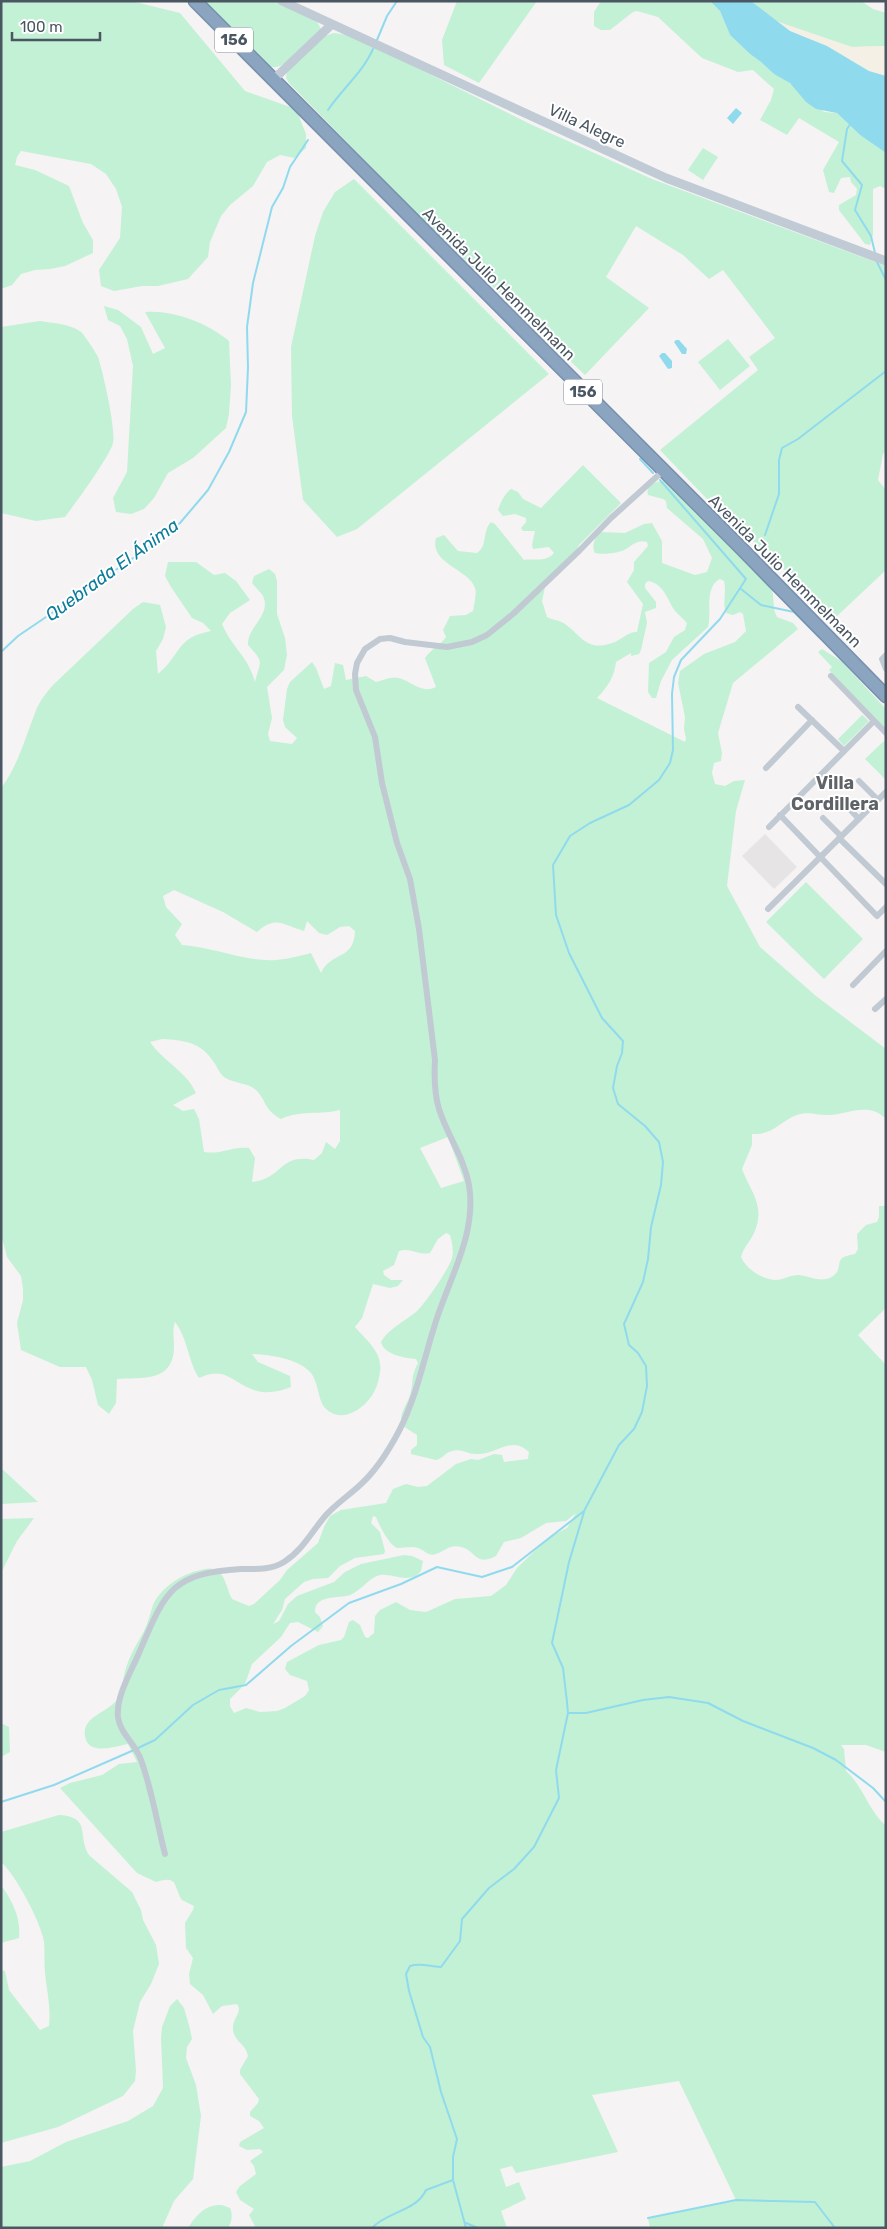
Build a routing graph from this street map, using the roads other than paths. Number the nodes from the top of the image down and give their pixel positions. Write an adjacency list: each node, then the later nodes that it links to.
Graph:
1 (195, 1): 4 (highway, Avenida Julio Hemmelmann / 156)
2 (282, 1): 3 (main road, Villa Alegre)
3 (331, 25): 4 (main road); 5 (main road, Villa Alegre)
4 (274, 79): 6 (highway, Avenida Julio Hemmelmann / 156)
5 (886, 261)
6 (663, 472): 10 (highway, Avenida Julio Hemmelmann / 156); 34 (street)
7 (884, 657): 8 (street)
8 (886, 669)
9 (831, 676): 13 (street)
10 (886, 696)
11 (798, 707): 12 (street)
12 (812, 720): 15 (street); 16 (street)
13 (874, 721): 14 (street); 15 (street)
14 (886, 733)
15 (844, 751): 21 (street)
16 (766, 768)
17 (859, 781): 19 (street)
18 (886, 792): 19 (street)
19 (878, 800): 23 (street)
20 (842, 801): 23 (street)
21 (780, 816): 24 (street); 26 (street)
22 (823, 818): 25 (street)
23 (859, 819): 25 (street)
24 (769, 827)
25 (840, 837): 26 (street); 27 (street)
26 (820, 857): 28 (street); 29 (street)
27 (886, 884)
28 (886, 907)
29 (768, 909)
30 (886, 951): 31 (street)
31 (853, 985)
32 (886, 999): 33 (street)
33 (875, 1009)
34 (165, 1854)

